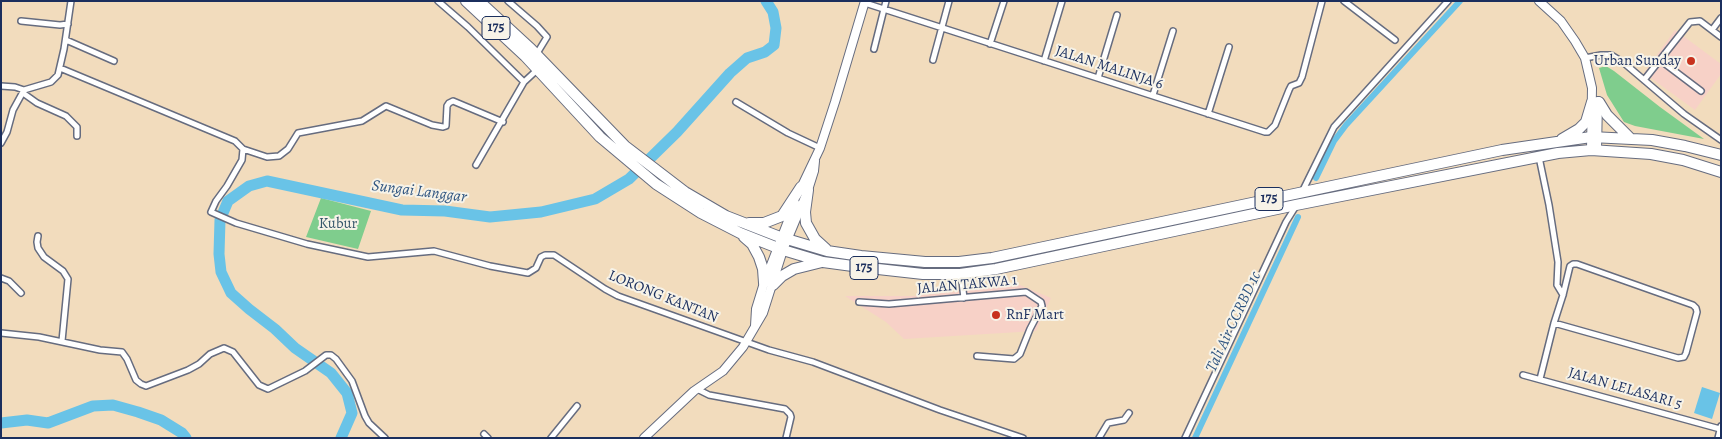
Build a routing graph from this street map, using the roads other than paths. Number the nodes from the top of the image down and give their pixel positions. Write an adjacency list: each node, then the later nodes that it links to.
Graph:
1 (72, 1): 19 (street)
2 (438, 1): 39 (street)
3 (466, 1): 36 (highway, 175)
4 (479, 1): 29 (highway, 175)
5 (508, 1): 29 (street)
6 (886, 1): 15 (street)
7 (949, 1): 20 (street)
8 (1004, 1): 26 (street)
9 (1062, 1): 34 (street)
10 (1322, 1): 46 (street, JALAN MALINJA 6)
11 (1344, 1): 25 (street)
12 (1448, 1): 63 (street)
13 (1539, 1): 30 (main road)
14 (865, 2): 15 (street, JALAN MALINJA 6); 54 (main road)
15 (884, 9): 20 (street, JALAN MALINJA 6); 28 (street)
16 (1117, 15): 37 (street)
17 (1721, 18): 21 (street)
18 (21, 21): 19 (street)
19 (68, 24): 24 (street)
20 (941, 28): 26 (street, JALAN MALINJA 6); 31 (street)
21 (1712, 30): 23 (street); 32 (street)
22 (1173, 32): 43 (street)
23 (1721, 37)
24 (66, 40): 33 (street); 35 (street)
25 (1395, 40)
26 (990, 44): 34 (street, JALAN MALINJA 6)
27 (1228, 47): 46 (street)
28 (874, 49)
29 (536, 56): 59 (highway, 175)
30 (1585, 58): 38 (street); 45 (main road)
31 (933, 60)
32 (1660, 60): 38 (street); 42 (street)
33 (114, 61)
34 (1044, 61): 37 (street, JALAN MALINJA 6)
35 (60, 68): 41 (street); 55 (street)
36 (537, 70): 39 (street); 59 (highway, 175)
37 (1098, 78): 43 (street, JALAN MALINJA 6)
38 (1644, 80): 51 (street)
39 (524, 82): 47 (street)
40 (1, 86): 41 (street)
41 (23, 91): 48 (street); 53 (street)
42 (1701, 91)
43 (1153, 96): 46 (street, JALAN MALINJA 6)
44 (736, 102): 54 (street)
45 (1595, 102): 49 (main road); 50 (highway); 52 (highway)
46 (1208, 114)
47 (503, 122): 55 (street); 60 (street)
48 (77, 136)
49 (1594, 137): 50 (highway, 175); 52 (highway, 175); 56 (main road)
50 (1631, 139): 57 (highway, 175)
51 (1721, 140)
52 (1559, 141): 63 (highway, 175)
53 (1, 143)
54 (820, 148): 62 (main road)
55 (243, 149): 81 (street, LORONG KANTAN)
56 (1594, 150): 58 (highway, 175); 61 (highway, 175)
57 (1721, 155)
58 (1539, 157): 64 (highway, 175); 75 (street)
59 (634, 160): 65 (highway, 175)
60 (476, 166)
61 (1721, 172)
62 (805, 189): 65 (highway); 67 (main road); 69 (highway)
63 (1302, 192): 69 (highway, 175)
64 (1296, 205): 71 (highway, 175); 95 (street)
65 (741, 228): 67 (highway, 175); 68 (highway, 175); 73 (highway)
66 (38, 236): 80 (street)
67 (784, 238): 68 (main road); 69 (highway, 175)
68 (780, 249): 70 (highway, 175); 73 (main road)
69 (827, 250)
70 (823, 262): 71 (highway, 175); 73 (highway)
71 (960, 274): 76 (street)
72 (1, 278): 74 (street)
73 (768, 284): 81 (main road)
74 (21, 292)
75 (1563, 295): 78 (street); 78 (street)
76 (964, 298): 77 (street, JALAN TAKWA 1); 82 (street, JALAN TAKWA 1)
77 (859, 302)
78 (1554, 323): 84 (street)
79 (1, 333): 80 (street)
80 (62, 341): 89 (street)
81 (746, 342): 85 (main road); 93 (street)
82 (977, 356)
83 (1523, 375): 84 (street, JALAN LELASARI 5)
84 (1540, 379): 88 (street, JALAN LELASARI 5)
85 (697, 389): 91 (main road); 92 (street)
86 (577, 406): 90 (street)
87 (1129, 413): 94 (street)
88 (1720, 427): 96 (street)
89 (384, 438)
90 (551, 438)
91 (644, 438)
92 (786, 438)
93 (1023, 438)
94 (1099, 438)
95 (1185, 438)
96 (1718, 438)

